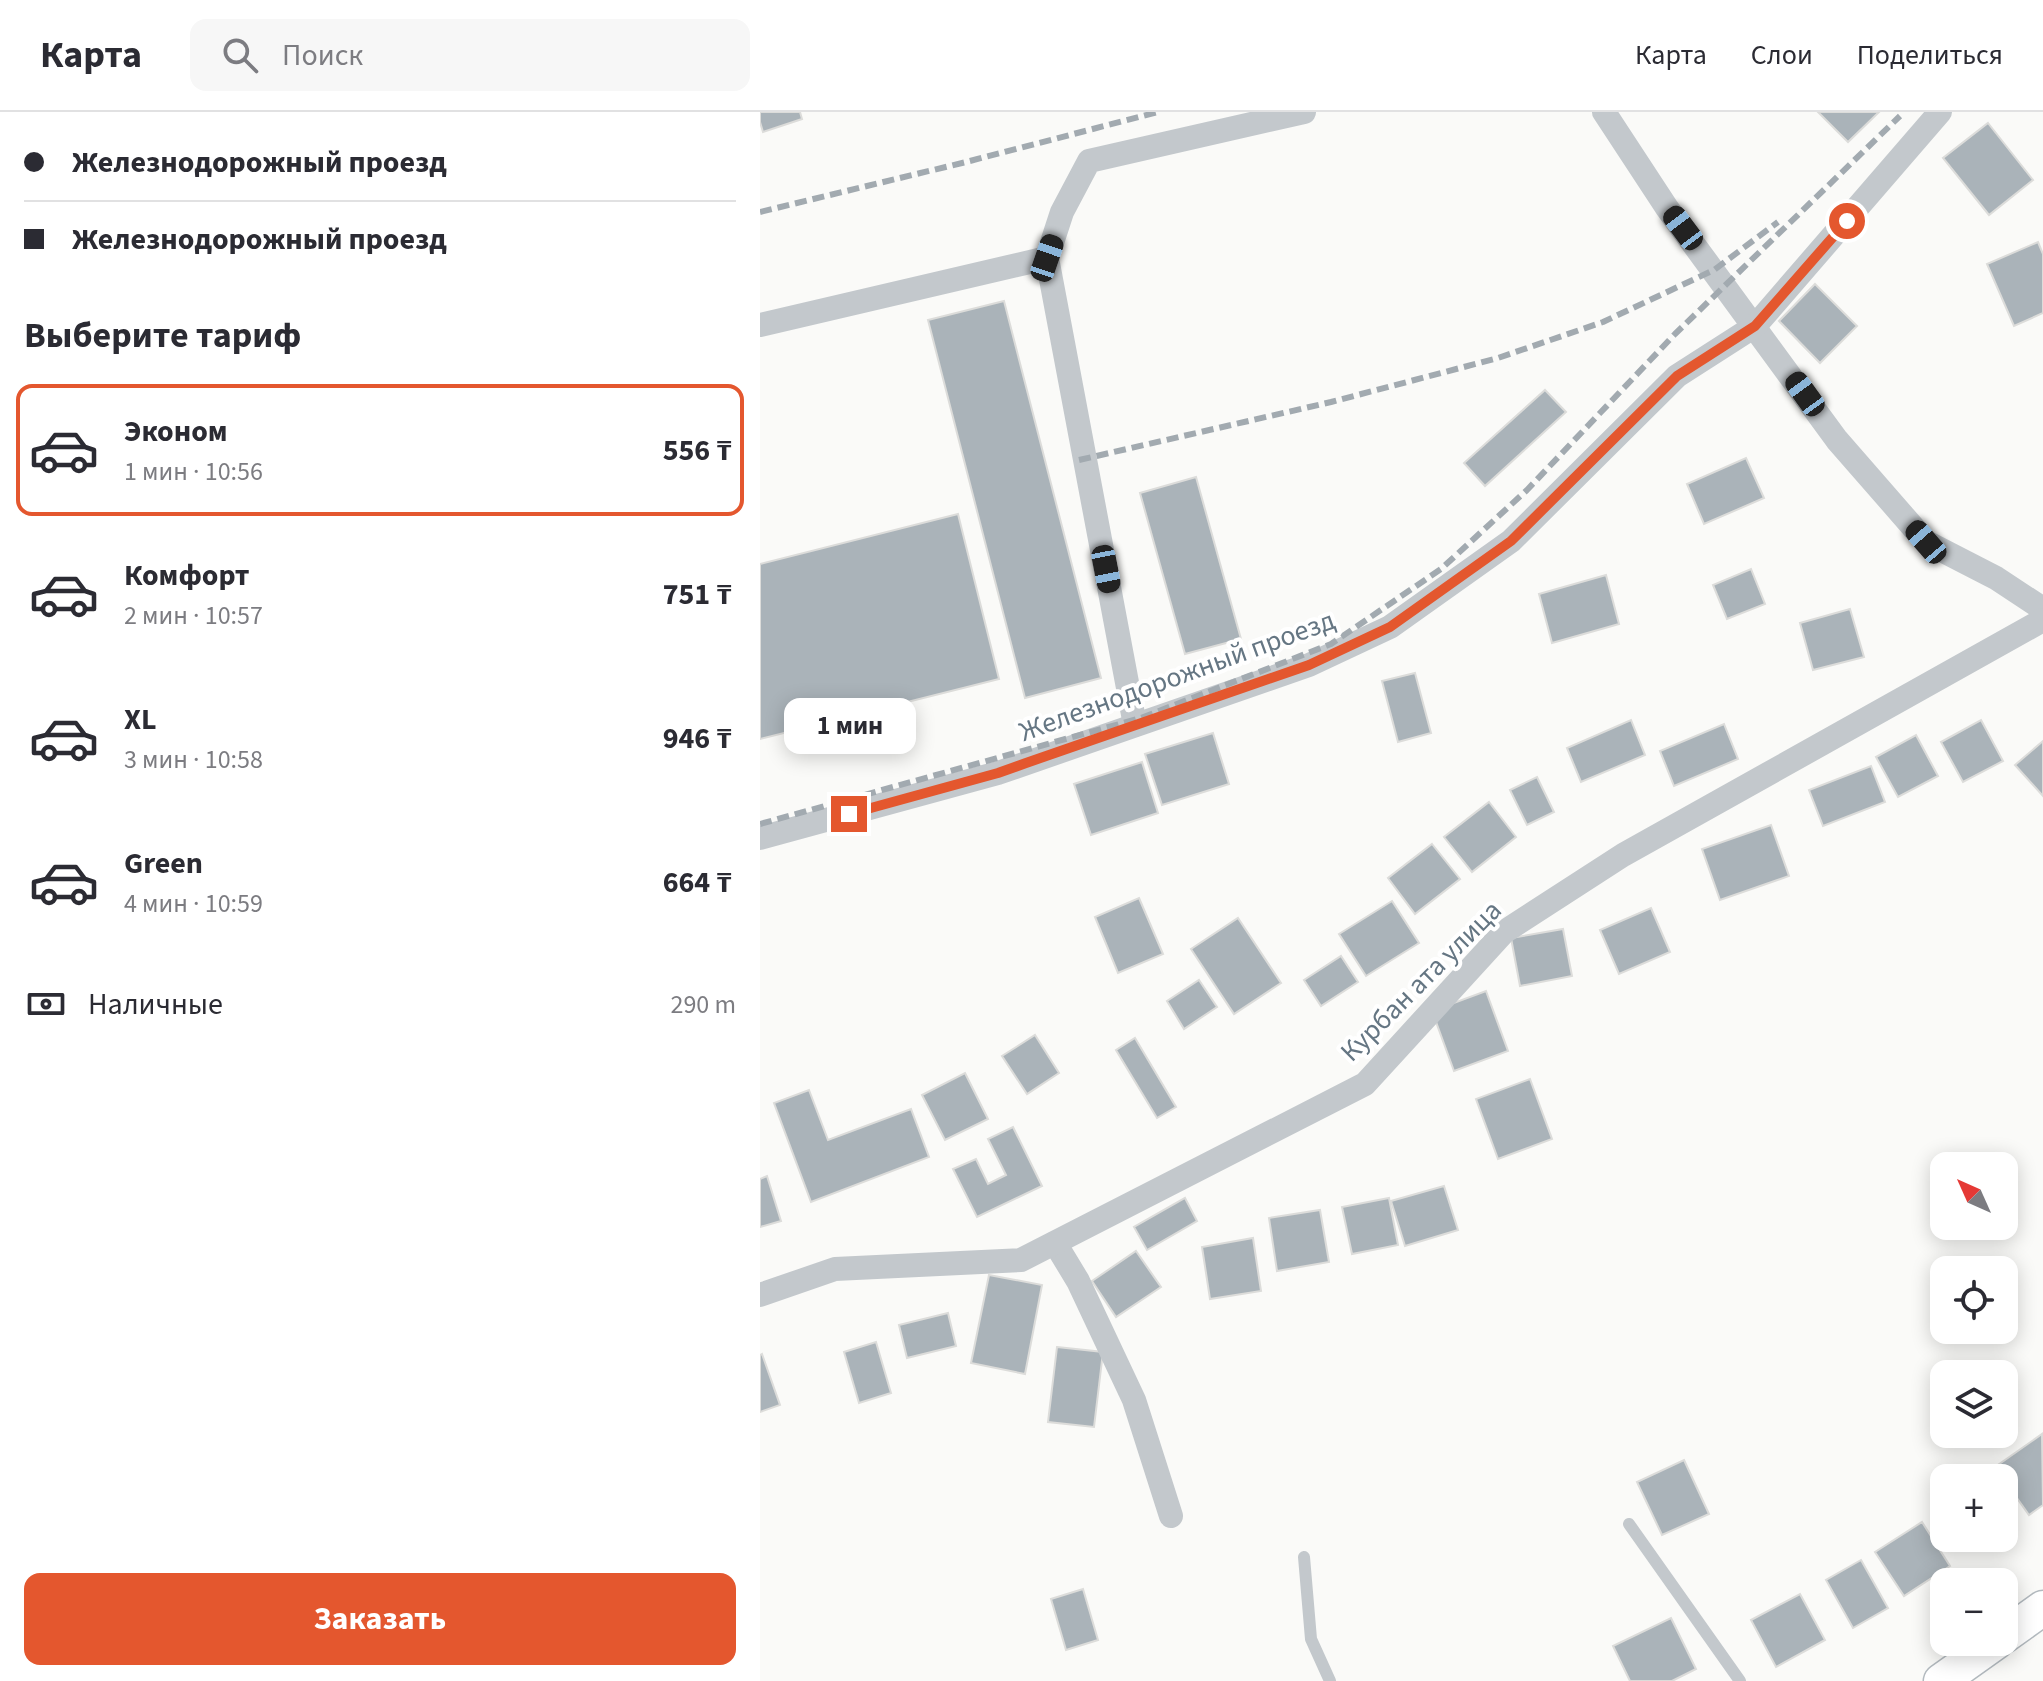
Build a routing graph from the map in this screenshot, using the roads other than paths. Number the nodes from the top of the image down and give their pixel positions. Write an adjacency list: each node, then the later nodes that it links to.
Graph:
1 (1304, 112): 4 (street)
2 (1604, 112): 6 (street)
3 (1940, 112): 6 (street, Железнодорожный проезд)
4 (1047, 258): 5 (street); 9 (street)
5 (760, 325)
6 (1755, 326): 7 (street); 9 (street, Железнодорожный проезд)
7 (2043, 609)
8 (2043, 620): 11 (street, Курбан ата улица)
9 (1135, 725): 10 (street, Железнодорожный проезд)
10 (760, 838)
11 (1055, 1243): 12 (street, Курбан ата улица); 13 (street)
12 (760, 1295)
13 (1171, 1516)
14 (1629, 1524): 20 (lane)
15 (1304, 1557): 19 (lane)
16 (2043, 1608): 17 (main road)
17 (2018, 1626)
18 (1976, 1656): 21 (main road)
19 (1330, 1681)
20 (1740, 1681)
21 (1941, 1681)

